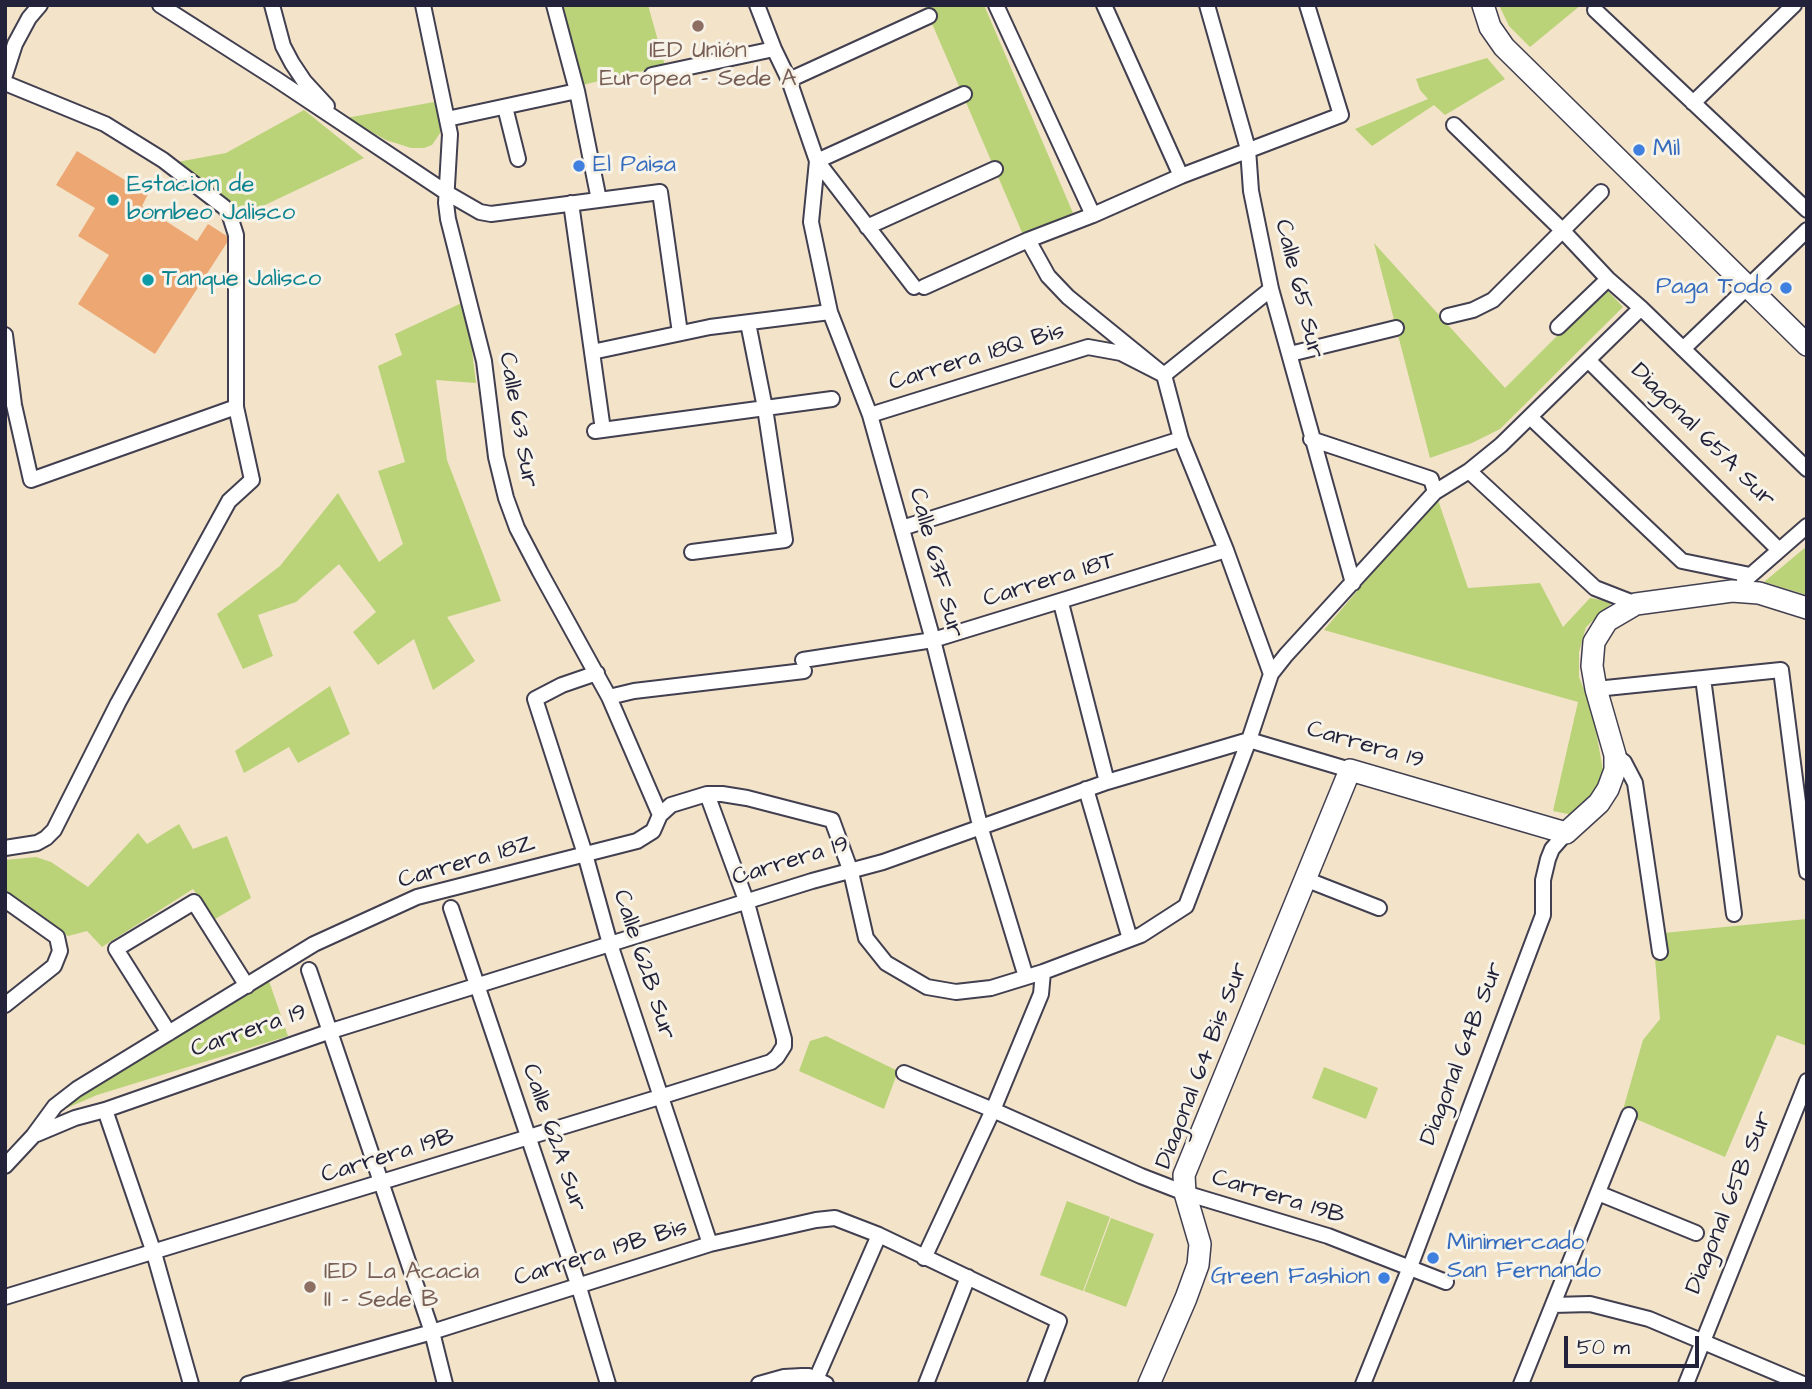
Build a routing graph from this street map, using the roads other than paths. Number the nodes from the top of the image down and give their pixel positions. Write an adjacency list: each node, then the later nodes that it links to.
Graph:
1 (40, 5): 16 (street)
2 (160, 5): 26 (street)
3 (272, 5): 26 (street)
4 (423, 5): 24 (street, Calle 63 Sur)
5 (554, 5): 20 (street)
6 (757, 5): 15 (street)
7 (996, 5): 37 (street)
8 (1104, 5): 31 (street)
9 (1207, 5): 27 (street, Calle 65 Sur)
10 (1307, 5): 27 (street)
11 (1483, 5): 43 (street)
12 (1794, 5): 22 (street)
13 (1595, 10): 22 (street)
14 (929, 16): 18 (street)
15 (774, 49): 17 (street); 18 (street)
16 (5, 75)
17 (652, 75)
18 (789, 80): 29 (street)
19 (5, 83): 60 (street)
20 (577, 91): 23 (street); 34 (street)
21 (964, 94): 29 (street)
22 (1693, 103): 36 (street)
23 (505, 107): 24 (street); 28 (street)
24 (447, 119): 33 (street, Calle 63 Sur)
25 (1454, 125): 39 (street)
26 (351, 129): 33 (street)
27 (1248, 149): 31 (street); 44 (street, Calle 65 Sur)
28 (518, 159)
29 (817, 161): 38 (street); 46 (street, Calle 63F Sur)
30 (995, 169): 38 (street)
31 (1181, 176): 37 (street)
32 (1601, 192): 39 (street)
33 (447, 193): 35 (street); 81 (street, Calle 63 Sur)
34 (599, 200): 35 (street); 51 (street)
35 (571, 203): 55 (street)
36 (1807, 210)
37 (1093, 215): 41 (street)
38 (867, 227): 41 (street)
39 (1562, 230): 42 (street); 47 (street)
40 (1807, 230): 43 (street)
41 (1028, 240): 58 (street)
42 (1608, 279): 45 (street); 49 (street)
43 (1748, 285): 53 (street); 54 (street)
44 (1271, 289): 56 (street, Calle 65 Sur); 58 (street)
45 (1641, 307): 54 (street); 57 (street)
46 (830, 312): 48 (street); 62 (street, Calle 63F Sur)
47 (1448, 316)
48 (748, 323): 51 (street); 61 (street)
49 (1558, 327)
50 (1395, 328): 56 (street)
51 (680, 333): 55 (street)
52 (5, 335): 60 (street)
53 (1807, 345)
54 (1683, 349): 66 (street)
55 (592, 352): 61 (street)
56 (1290, 354): 65 (street, Calle 65 Sur)
57 (1588, 360): 63 (street); 71 (street, Diagonal 65A Sur)
58 (1164, 375): 62 (street, Carrera 18Q Bis); 64 (street)
59 (832, 399): 61 (street)
60 (236, 407): 95 (street)
61 (765, 408): 73 (street)
62 (870, 415): 70 (street, Calle 63F Sur)
63 (1530, 417): 67 (street); 74 (street)
64 (1181, 439): 70 (street); 72 (street)
65 (1311, 439): 68 (street); 75 (street, Calle 65 Sur)
66 (1807, 469)
67 (1469, 471): 68 (street); 78 (street)
68 (1435, 492): 75 (street)
69 (1807, 526): 71 (street)
70 (902, 528): 80 (street, Calle 63F Sur)
71 (1779, 550): 74 (street)
72 (1226, 551): 77 (street, Carrera 18T); 82 (street)
73 (692, 552)
74 (1750, 575): 76 (street)
75 (1353, 583): 82 (street)
76 (1732, 591): 78 (street); 79 (street)
77 (1061, 603): 80 (street, Carrera 18T); 89 (street)
78 (1636, 604): 84 (street)
79 (1807, 608)
80 (933, 640): 85 (street, Carrera 18T); 93 (street, Calle 63F Sur)
81 (597, 673): 85 (street, Calle 63 Sur); 96 (street, Calle 62B Sur)
82 (1271, 674): 86 (street)
83 (1703, 678): 84 (street); 98 (street); 104 (street)
84 (1596, 689): 87 (street)
85 (609, 697): 92 (street, Calle 63 Sur)
86 (1249, 740): 88 (street, Carrera 19); 89 (street, Carrera 19); 105 (street)
87 (1615, 755): 94 (street, Diagonal 64B Sur); 107 (street)
88 (1350, 770): 94 (street, Carrera 19); 99 (street, Diagonal 64 Bis Sur)
89 (1107, 782): 90 (street, Carrera 19)
90 (1086, 789): 93 (street, Carrera 19); 105 (street)
91 (707, 794): 92 (street, Carrera 18Z); 97 (street, Carrera 18Z); 101 (street)
92 (660, 815): 96 (street, Carrera 18Z)
93 (981, 829): 97 (street, Carrera 19); 110 (street, Calle 63F Sur)
94 (1566, 833): 133 (street, Diagonal 64B Sur)
95 (5, 848)
96 (585, 854): 106 (street, Calle 62B Sur); 111 (street, Carrera 18Z)
97 (851, 872): 101 (street, Carrera 19); 110 (street)
98 (1807, 872)
99 (1305, 880): 103 (street); 126 (street, Diagonal 64 Bis Sur)
100 (5, 900): 113 (street)
101 (747, 903): 106 (street, Carrera 19); 118 (street, Carrera 19B)
102 (451, 908): 112 (street, Calle 62A Sur)
103 (1379, 908)
104 (1734, 914)
105 (1130, 939): 109 (street)
106 (610, 944): 112 (street, Carrera 19); 118 (street, Calle 62B Sur)
107 (1660, 952)
108 (309, 970): 114 (street)
109 (1043, 972): 110 (street); 120 (street)
110 (1026, 977)
111 (247, 986): 115 (street, Carrera 18Z); 115 (street)
112 (476, 986): 114 (street, Carrera 19); 123 (street, Calle 62A Sur)
113 (5, 1005)
114 (328, 1032): 119 (street, Carrera 19); 125 (street)
115 (169, 1033): 122 (street, Carrera 18Z)
116 (904, 1073): 120 (street, Carrera 19B)
117 (1807, 1081): 140 (street, Diagonal 65B Sur)
118 (663, 1096): 123 (street, Carrera 19B); 130 (street, Calle 62B Sur)
119 (106, 1110): 122 (street, Carrera 19); 131 (street)
120 (993, 1110): 126 (street, Carrera 19B); 132 (street)
121 (1629, 1115): 127 (street)
122 (33, 1136): 124 (street, Carrera 18Z)
123 (529, 1137): 125 (street, Carrera 19B); 136 (street, Calle 62A Sur)
124 (5, 1166)
125 (381, 1183): 131 (street, Carrera 19B); 139 (street)
126 (1185, 1193): 133 (street, Carrera 19B); 149 (street, Diagonal 64 Bis Sur)
127 (1598, 1193): 128 (street); 138 (street)
128 (1696, 1233)
129 (879, 1235): 130 (street, Carrera 19B Bis); 132 (street, Carrera 19B Bis); 141 (street)
130 (710, 1244): 136 (street, Carrera 19B Bis)
131 (154, 1253): 137 (street, Carrera 19B); 142 (street)
132 (924, 1258): 134 (street, Carrera 19B Bis)
133 (1410, 1267): 135 (street, Carrera 19B); 150 (street, Diagonal 64B Sur)
134 (968, 1278): 147 (street); 148 (street, Carrera 19B Bis)
135 (1446, 1282)
136 (578, 1284): 139 (street, Carrera 19B Bis); 145 (street, Calle 62A Sur)
137 (5, 1297)
138 (1553, 1305): 140 (street); 151 (street)
139 (432, 1332): 143 (street, Carrera 19B Bis); 144 (street)
140 (1703, 1341): 152 (street, Diagonal 65B Sur); 153 (street)
141 (819, 1382): 146 (street)
142 (191, 1384)
143 (248, 1384)
144 (445, 1384)
145 (608, 1384)
146 (759, 1384)
147 (926, 1384)
148 (1035, 1384)
149 (1149, 1384)
150 (1363, 1384)
151 (1521, 1384)
152 (1686, 1384)
153 (1803, 1384)

